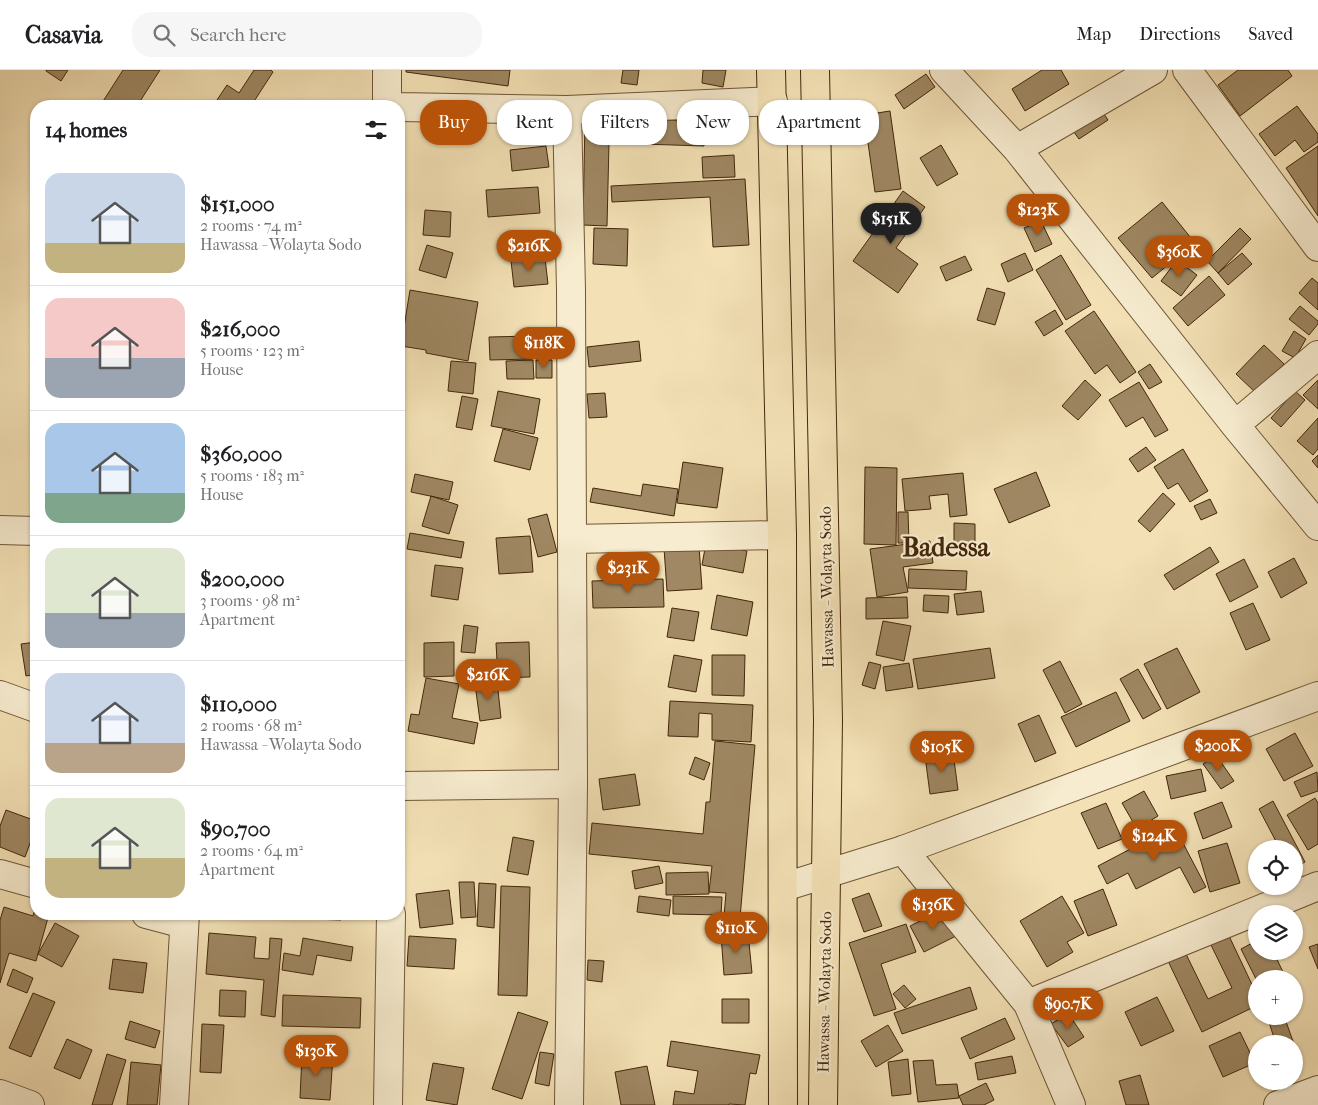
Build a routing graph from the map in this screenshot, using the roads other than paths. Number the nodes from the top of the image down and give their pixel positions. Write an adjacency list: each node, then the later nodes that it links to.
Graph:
1 (387, 70): 7 (street)
2 (772, 70): 8 (main road)
3 (815, 70): 31 (main road, Hawassa - Wolayta Sodo)
4 (944, 70): 15 (street)
5 (1152, 70): 15 (street)
6 (1187, 70): 16 (street)
7 (387, 100)
8 (773, 100)
9 (759, 102): 12 (street)
10 (405, 107): 11 (street)
11 (497, 109)
12 (572, 110)
13 (568, 145): 23 (street)
14 (774, 145): 22 (main road)
15 (1017, 149): 18 (street)
16 (1318, 247)
17 (1318, 354): 18 (street)
18 (1235, 425): 19 (street)
19 (1318, 526)
20 (0, 530): 21 (street)
21 (30, 531)
22 (782, 535): 23 (street); 34 (main road)
23 (572, 539): 27 (street)
24 (0, 695): 26 (street)
25 (1318, 696): 29 (street)
26 (30, 706)
27 (573, 784): 28 (street); 43 (street)
28 (405, 786)
29 (904, 850): 31 (street); 37 (street)
30 (0, 874): 32 (street)
31 (826, 874): 34 (street); 45 (main road, Hawassa - Wolayta Sodo)
32 (30, 882)
33 (1318, 886): 37 (street)
34 (784, 887): 44 (main road)
35 (185, 920): 41 (street)
36 (391, 920): 42 (street)
37 (1028, 1004): 46 (street)
38 (1318, 1090): 47 (street)
39 (0, 1094): 40 (street)
40 (30, 1105)
41 (174, 1105)
42 (388, 1105)
43 (569, 1105)
44 (784, 1105)
45 (823, 1105)
46 (1071, 1105)
47 (1278, 1105)

